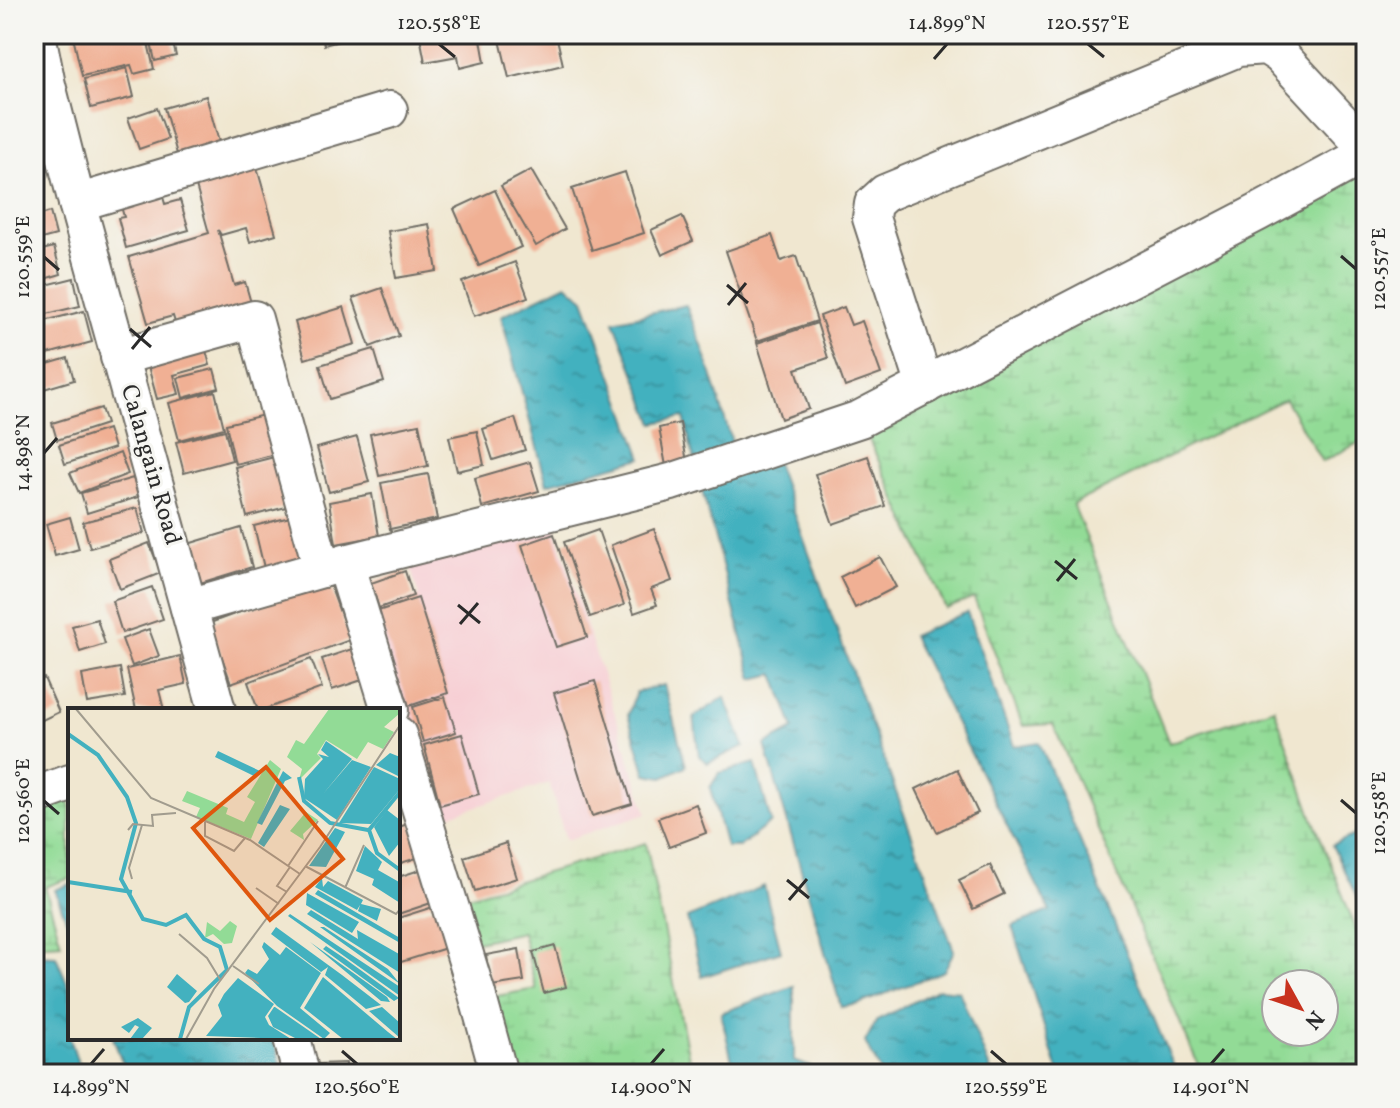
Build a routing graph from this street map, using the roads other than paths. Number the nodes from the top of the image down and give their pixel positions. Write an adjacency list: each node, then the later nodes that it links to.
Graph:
1 (37, 34): 4 (street, Calangain Road)
2 (389, 110): 4 (street)
3 (1366, 151): 6 (street); 6 (street)
4 (77, 203): 5 (street, Calangain Road)
5 (119, 357): 7 (street); 8 (street, Calangain Road)
6 (925, 386): 7 (street)
7 (334, 566): 8 (street); 10 (street)
8 (189, 607): 9 (street, Calangain Road)
9 (216, 708)
10 (389, 708)
11 (400, 742): 16 (street)
12 (68, 784): 13 (street)
13 (34, 796)
14 (292, 1040): 15 (street)
15 (301, 1074)
16 (499, 1074)

